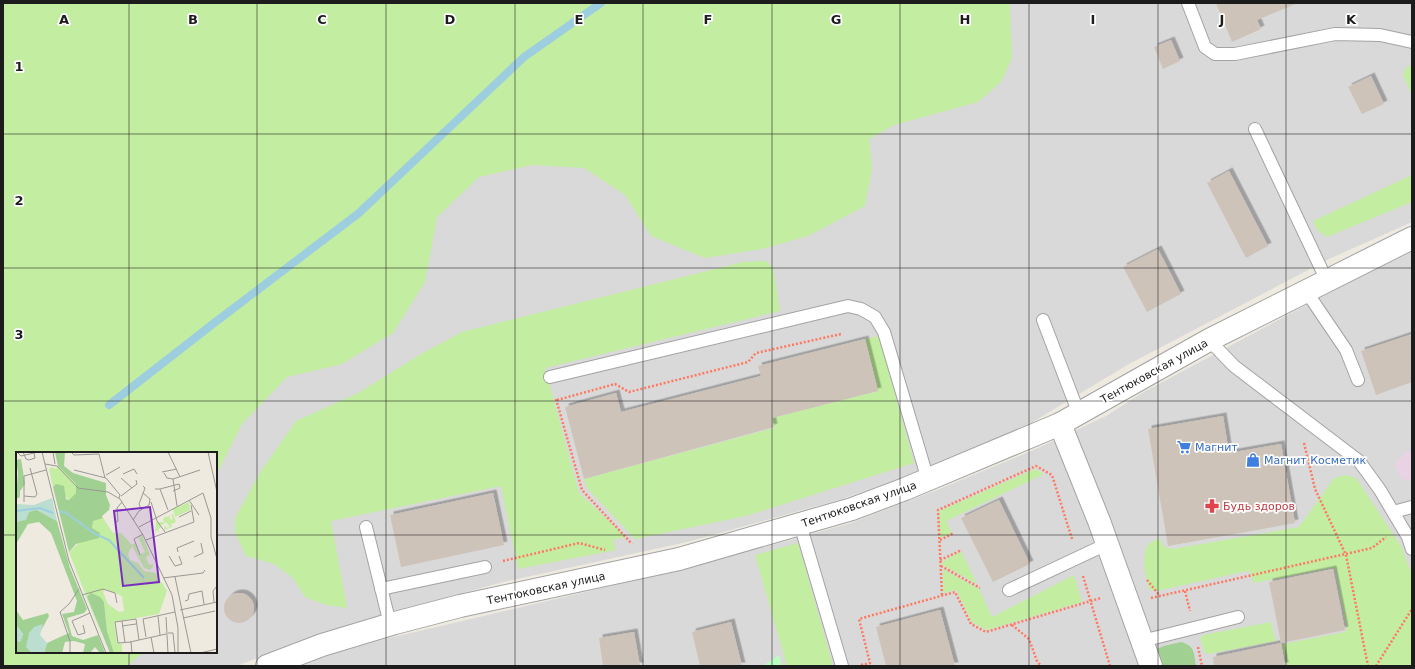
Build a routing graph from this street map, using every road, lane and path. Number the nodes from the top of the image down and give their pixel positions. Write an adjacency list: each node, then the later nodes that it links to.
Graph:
1 (1188, 3): 2 (lane)
2 (1412, 42)
3 (1255, 129): 5 (lane)
4 (1411, 242): 5 (street, Тентюковская улица)
5 (1327, 281): 6 (street, Тентюковская улица)
6 (1306, 292): 9 (street, Тентюковская улица); 11 (lane)
7 (1043, 320): 13 (lane)
8 (841, 334): 12 (path)
9 (1209, 340): 13 (street, Тентюковская улица); 14 (lane)
10 (550, 377): 12 (path); 16 (lane)
11 (1358, 380)
12 (557, 400): 25 (path)
13 (1079, 414): 15 (street, Тентюковская улица)
14 (1297, 414): 18 (lane); 29 (path)
15 (1060, 424): 16 (street, Тентюковская улица); 24 (street)
16 (928, 480): 20 (street, Тентюковская улица)
17 (1412, 507): 18 (lane)
18 (1393, 512): 19 (lane)
19 (1400, 523): 26 (lane); 29 (path)
20 (800, 524): 42 (street, Тентюковская улица); 46 (lane)
21 (366, 528): 35 (lane)
22 (954, 534): 23 (path)
23 (939, 540): 30 (path); 31 (path)
24 (1107, 544): 30 (lane); 38 (street)
25 (636, 548)
26 (1412, 549)
27 (962, 550): 31 (path)
28 (608, 551): 33 (path)
29 (1346, 555): 38 (path); 51 (path)
30 (1077, 558): 36 (lane); 39 (path)
31 (940, 560): 32 (path)
32 (940, 566): 34 (path); 37 (path)
33 (485, 567): 35 (lane)
34 (980, 588)
35 (381, 589): 42 (lane)
36 (1009, 590)
37 (942, 595): 43 (path); 47 (path)
38 (1127, 597): 39 (path); 44 (street)
39 (1091, 601): 43 (path); 49 (path)
40 (1412, 609): 52 (path)
41 (1238, 618): 44 (lane)
42 (390, 624): 45 (street, Тентюковская улица)
43 (1012, 624): 48 (path)
44 (1142, 641): 50 (street)
45 (267, 666)
46 (842, 666)
47 (857, 666)
48 (1041, 666)
49 (1110, 666)
50 (1151, 666)
51 (1368, 666)
52 (1376, 666)

